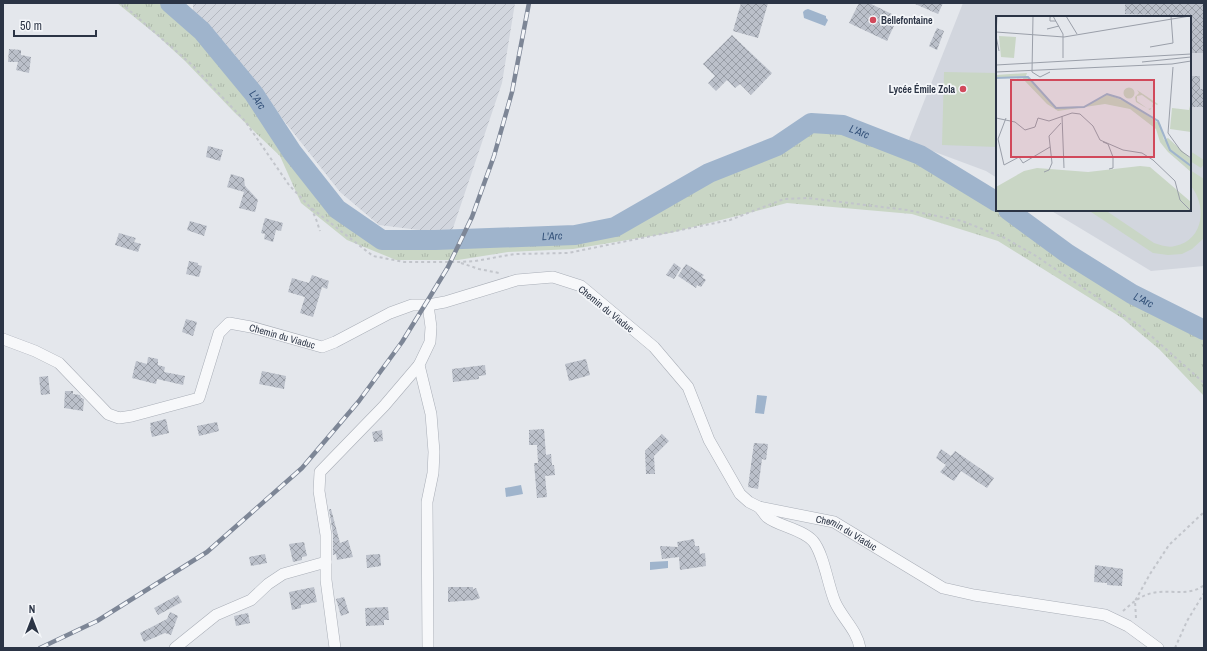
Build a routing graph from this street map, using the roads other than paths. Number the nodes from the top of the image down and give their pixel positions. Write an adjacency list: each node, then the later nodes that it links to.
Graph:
1 (428, 305): 2 (street, Chemin du Viaduc); 3 (street); 4 (street, Chemin du Viaduc)
2 (3, 339)
3 (419, 365): 5 (street); 8 (street)
4 (759, 507): 9 (street); 10 (street, Chemin du Viaduc)
5 (326, 562): 6 (street); 7 (street)
6 (175, 648)
7 (335, 648)
8 (428, 648)
9 (860, 648)
10 (1158, 648)

